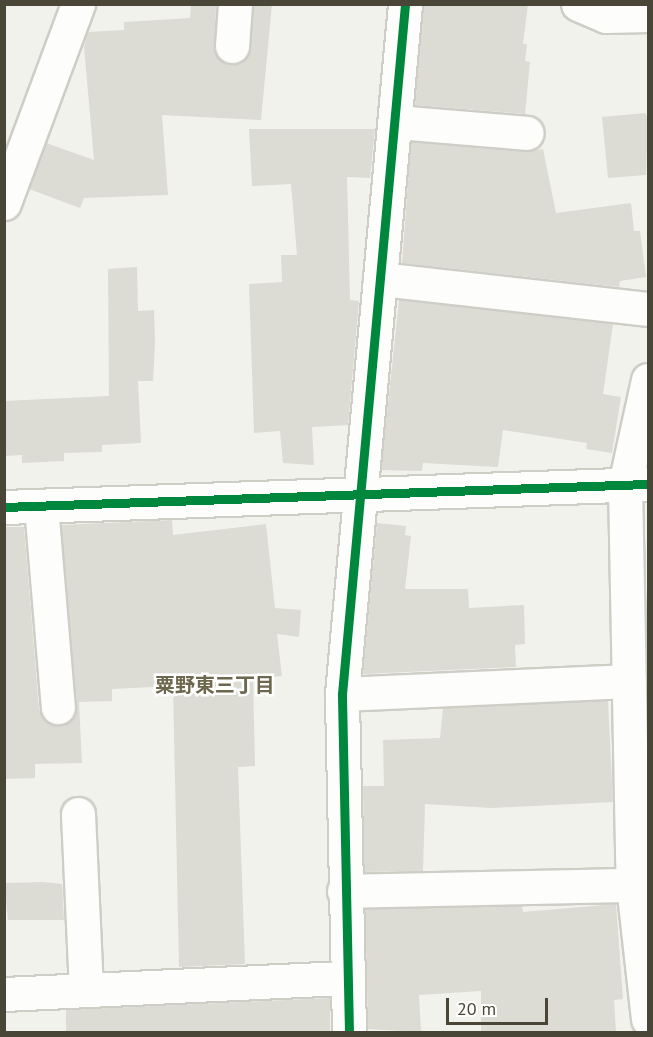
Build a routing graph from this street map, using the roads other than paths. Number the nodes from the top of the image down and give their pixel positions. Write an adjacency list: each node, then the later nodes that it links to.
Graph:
1 (78, 4): 9 (street)
2 (235, 4): 6 (street)
3 (405, 4): 7 (street)
4 (578, 4): 5 (street)
5 (648, 15)
6 (232, 46)
7 (396, 122): 8 (street); 10 (street)
8 (527, 133)
9 (4, 203)
10 (380, 279): 11 (street); 14 (street)
11 (648, 309)
12 (648, 380): 13 (street)
13 (637, 484): 14 (street); 17 (street)
14 (358, 497): 15 (street); 18 (street)
15 (41, 506): 16 (street); 19 (street)
16 (4, 507)
17 (629, 681): 18 (street); 20 (street)
18 (342, 694): 23 (street)
19 (58, 707)
20 (640, 758): 22 (street)
21 (78, 814): 25 (street)
22 (633, 885): 23 (street); 27 (street)
23 (344, 891): 24 (street)
24 (346, 978): 25 (street); 28 (street)
25 (86, 990): 26 (street)
26 (4, 994)
27 (648, 1019)
28 (349, 1032)

